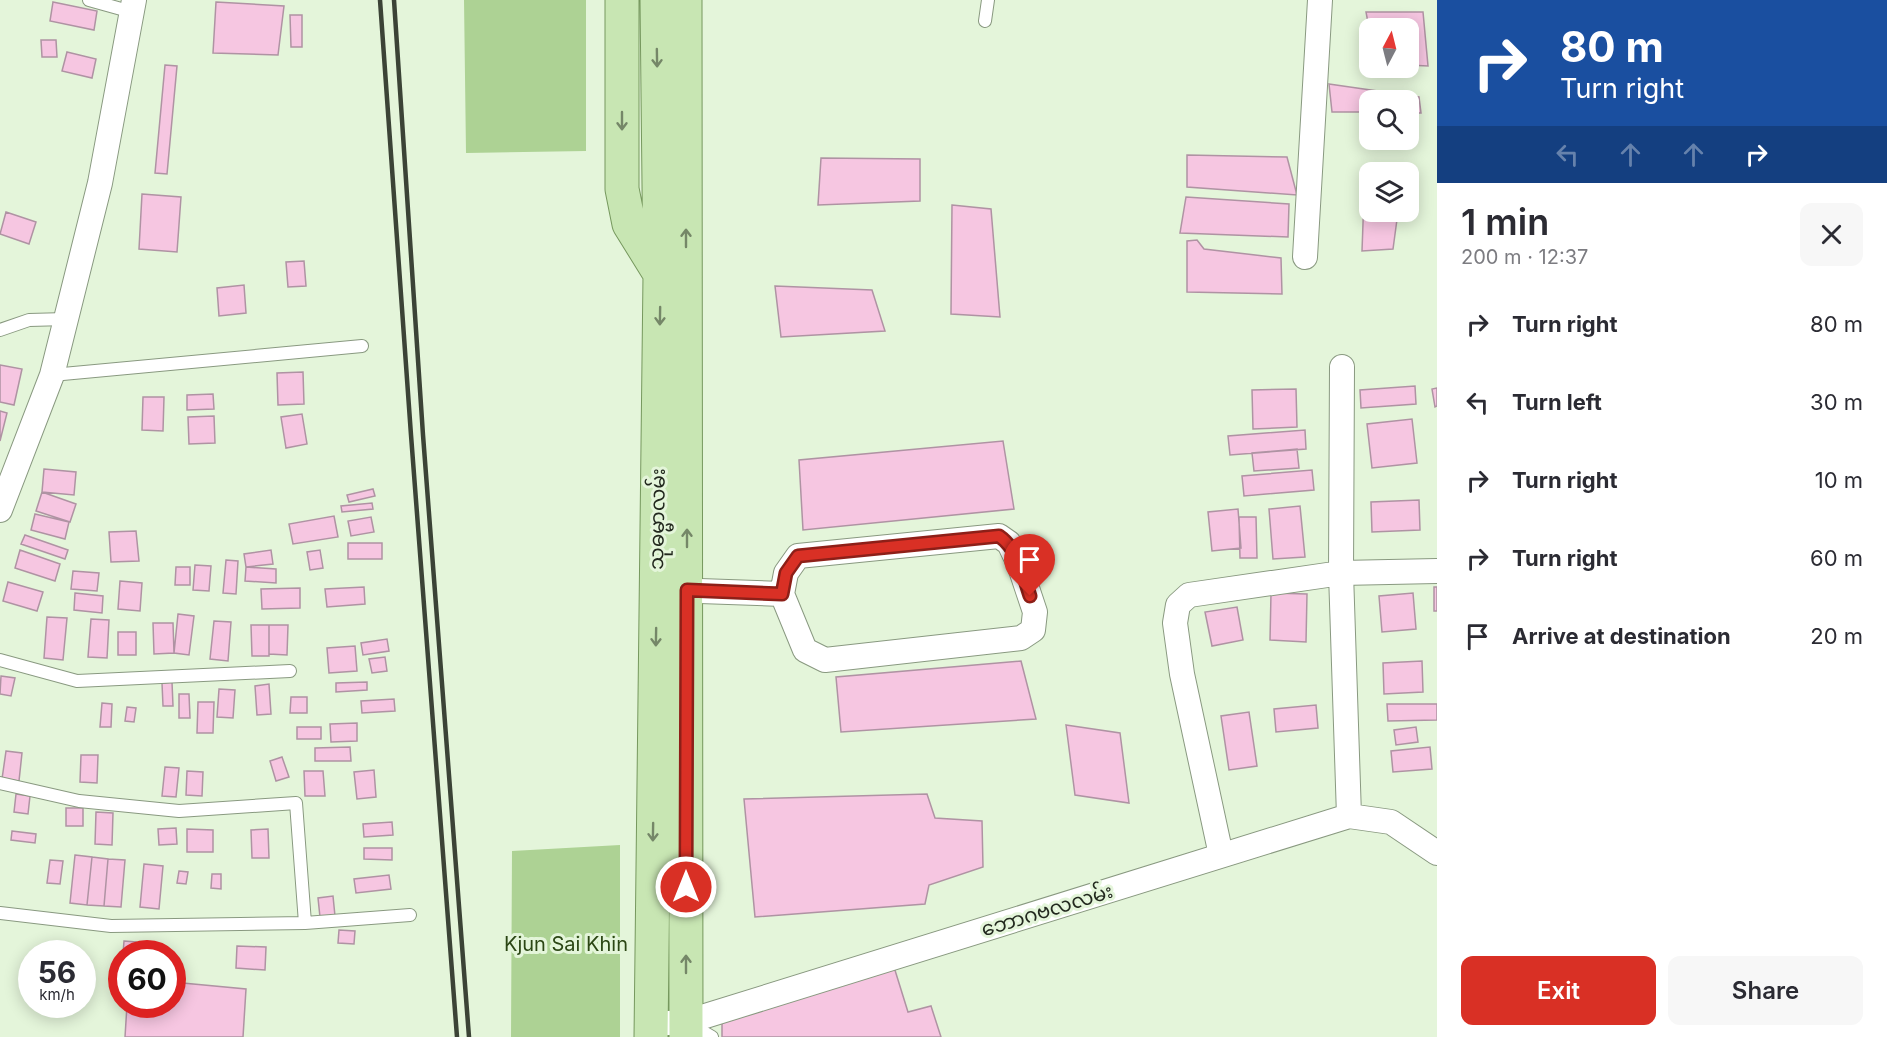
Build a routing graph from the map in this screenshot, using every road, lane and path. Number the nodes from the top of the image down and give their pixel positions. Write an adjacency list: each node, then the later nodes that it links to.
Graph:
1 (89, 0): 7 (lane)
2 (622, 0): 10 (main road, one-way to 10)
3 (657, 0): 10 (main road, သုဓမ္မာလမ်း, one-way to 10)
4 (685, 0): 19 (main road, သုဓမ္မာလမ်း, one-way to 4)
5 (988, 0): 8 (lane)
6 (1320, 0): 9 (street)
7 (133, 6): 11 (street)
8 (984, 21)
9 (1305, 256)
10 (660, 275): 19 (main road, သုဓမ္မာလမ်း, one-way to 19)
11 (66, 319): 12 (lane); 15 (street)
12 (0, 330)
13 (362, 346): 15 (lane)
14 (1342, 367): 18 (street)
15 (52, 375): 16 (street)
16 (0, 510)
17 (1437, 571): 18 (street)
18 (1341, 573): 26 (street); 28 (street)
19 (672, 590): 20 (street); 24 (main road, သုဓမ္မာလမ်း, one-way to 24); 25 (main road, သုဓမ္မာလမ်း)
20 (782, 594): 20 (street)
21 (0, 660): 22 (lane)
22 (290, 671)
23 (0, 783): 31 (lane)
24 (654, 797): 25 (main road); 32 (main road, သုဓမ္မာလမ်း, one-way to 32)
25 (686, 797): 33 (main road, သုဓမ္မာလမ်း, one-way to 25)
26 (1348, 816): 27 (street, ဘောဂဗလလမ်း); 28 (street, ဘောဂဗလလမ်း)
27 (1437, 853)
28 (1221, 855): 33 (street, ဘောဂဗလလမ်း)
29 (0, 913): 31 (lane)
30 (410, 915): 31 (lane)
31 (305, 923)
32 (651, 1030): 33 (street, ဘောဂဗလလမ်း)
33 (695, 1032)

